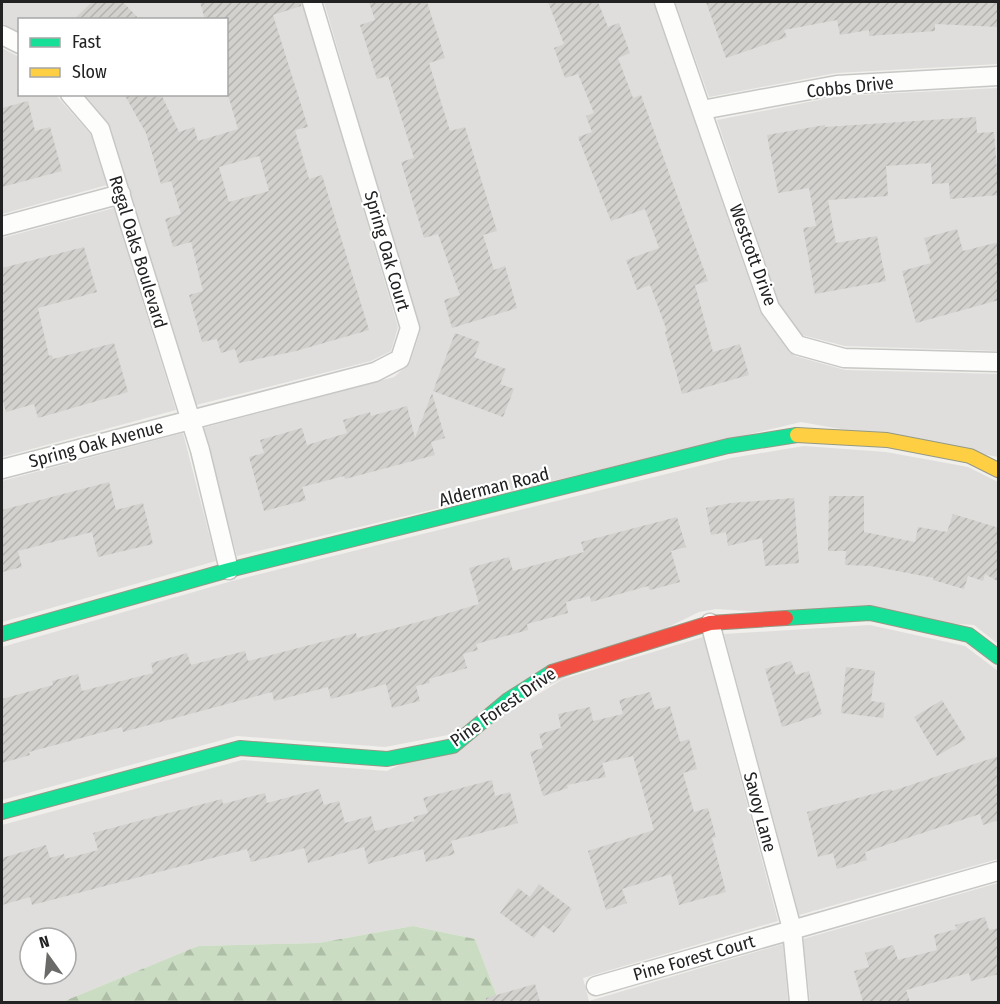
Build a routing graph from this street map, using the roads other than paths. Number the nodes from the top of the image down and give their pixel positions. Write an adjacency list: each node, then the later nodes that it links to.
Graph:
1 (312, 2): 11 (street, Spring Oak Court)
2 (664, 2): 7 (street, Westcott Drive)
3 (2, 35): 4 (street)
4 (18, 43)
5 (999, 76): 7 (street, Cobbs Drive)
6 (72, 96): 8 (street, Regal Oaks Boulevard)
7 (702, 110): 10 (street, Westcott Drive)
8 (121, 194): 9 (street); 11 (street, Regal Oaks Boulevard)
9 (2, 226)
10 (999, 362)
11 (190, 419): 12 (street, Spring Oak Avenue); 14 (street, Regal Oaks Boulevard)
12 (2, 469)
13 (999, 470): 14 (street, Alderman Road)
14 (229, 570): 16 (street, Alderman Road)
15 (710, 623): 17 (street, Pine Forest Drive); 18 (street, Pine Forest Drive); 20 (street, Savoy Lane)
16 (2, 634)
17 (999, 657)
18 (2, 812)
19 (999, 871): 20 (street)
20 (792, 929): 21 (street, Pine Forest Court); 22 (street, Savoy Lane)
21 (596, 986)
22 (799, 1002)

